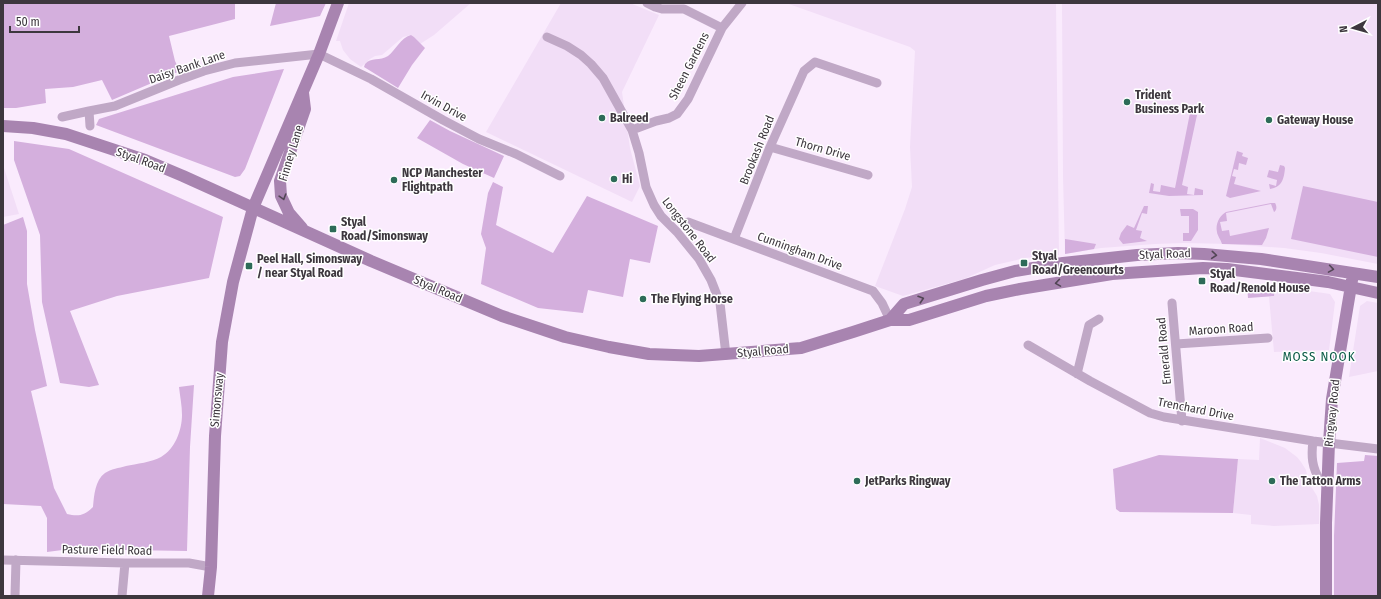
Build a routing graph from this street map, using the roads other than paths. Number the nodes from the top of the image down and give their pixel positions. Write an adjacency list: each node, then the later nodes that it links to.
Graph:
1 (338, 3): 6 (main road, Finney Lane)
2 (647, 3): 4 (street, Sheen Gardens)
3 (742, 3): 4 (street, Sheen Gardens)
4 (722, 28): 13 (street, Sheen Gardens)
5 (547, 37): 13 (street, Longstone Road)
6 (319, 54): 8 (main road, Finney Lane); 9 (street, Daisy Bank Lane); 16 (street, Irvin Drive)
7 (877, 83): 14 (street, Brookash Road)
8 (302, 92): 17 (main road, Finney Lane); 19 (main road, Finney Lane, one-way to 19)
9 (89, 112): 10 (street, Daisy Bank Lane); 12 (street)
10 (62, 117)
11 (3, 126): 17 (main road, Styal Road)
12 (90, 126)
13 (632, 130): 31 (street, Longstone Road)
14 (770, 147): 15 (street, Thorn Drive); 20 (street, Brookash Road)
15 (868, 175)
16 (560, 176)
17 (254, 208): 19 (main road, Styal Road); 41 (main road, Simonsway)
18 (688, 222): 20 (street, Cunningham Drive)
19 (304, 230): 31 (main road, Styal Road)
20 (734, 239): 27 (street, Cunningham Drive)
21 (1354, 273): 22 (main road, Styal Road); 23 (main road, Ringway Road); 27 (main road, Styal Road, one-way to 21)
22 (1378, 278)
23 (1350, 288): 24 (main road, Styal Road); 27 (main road, Styal Road, one-way to 27); 35 (main road, Ringway Road)
24 (1378, 293)
25 (1172, 303): 29 (street, Emerald Road)
26 (1099, 319): 32 (street)
27 (890, 320): 31 (main road, Styal Road)
28 (1268, 338): 29 (street, Maroon Road)
29 (1176, 344): 33 (street, Emerald Road)
30 (1028, 345): 32 (street, Trenchard Drive)
31 (726, 355)
32 (1077, 374): 33 (street, Trenchard Drive)
33 (1182, 421): 34 (street, Trenchard Drive)
34 (1313, 441): 35 (street, Trenchard Drive); 37 (street, Ringway Road)
35 (1329, 443): 36 (street, Trenchard Drive); 37 (main road, Ringway Road)
36 (1378, 449)
37 (1328, 482): 45 (main road, Ringway Road)
38 (3, 560): 39 (street, Pasture Field Road)
39 (16, 560): 40 (street, Pasture Field Road); 42 (street)
40 (125, 563): 41 (street, Pasture Field Road); 43 (street)
41 (211, 567): 44 (main road, Simonsway)
42 (14, 596)
43 (122, 596)
44 (208, 596)
45 (1326, 596)

